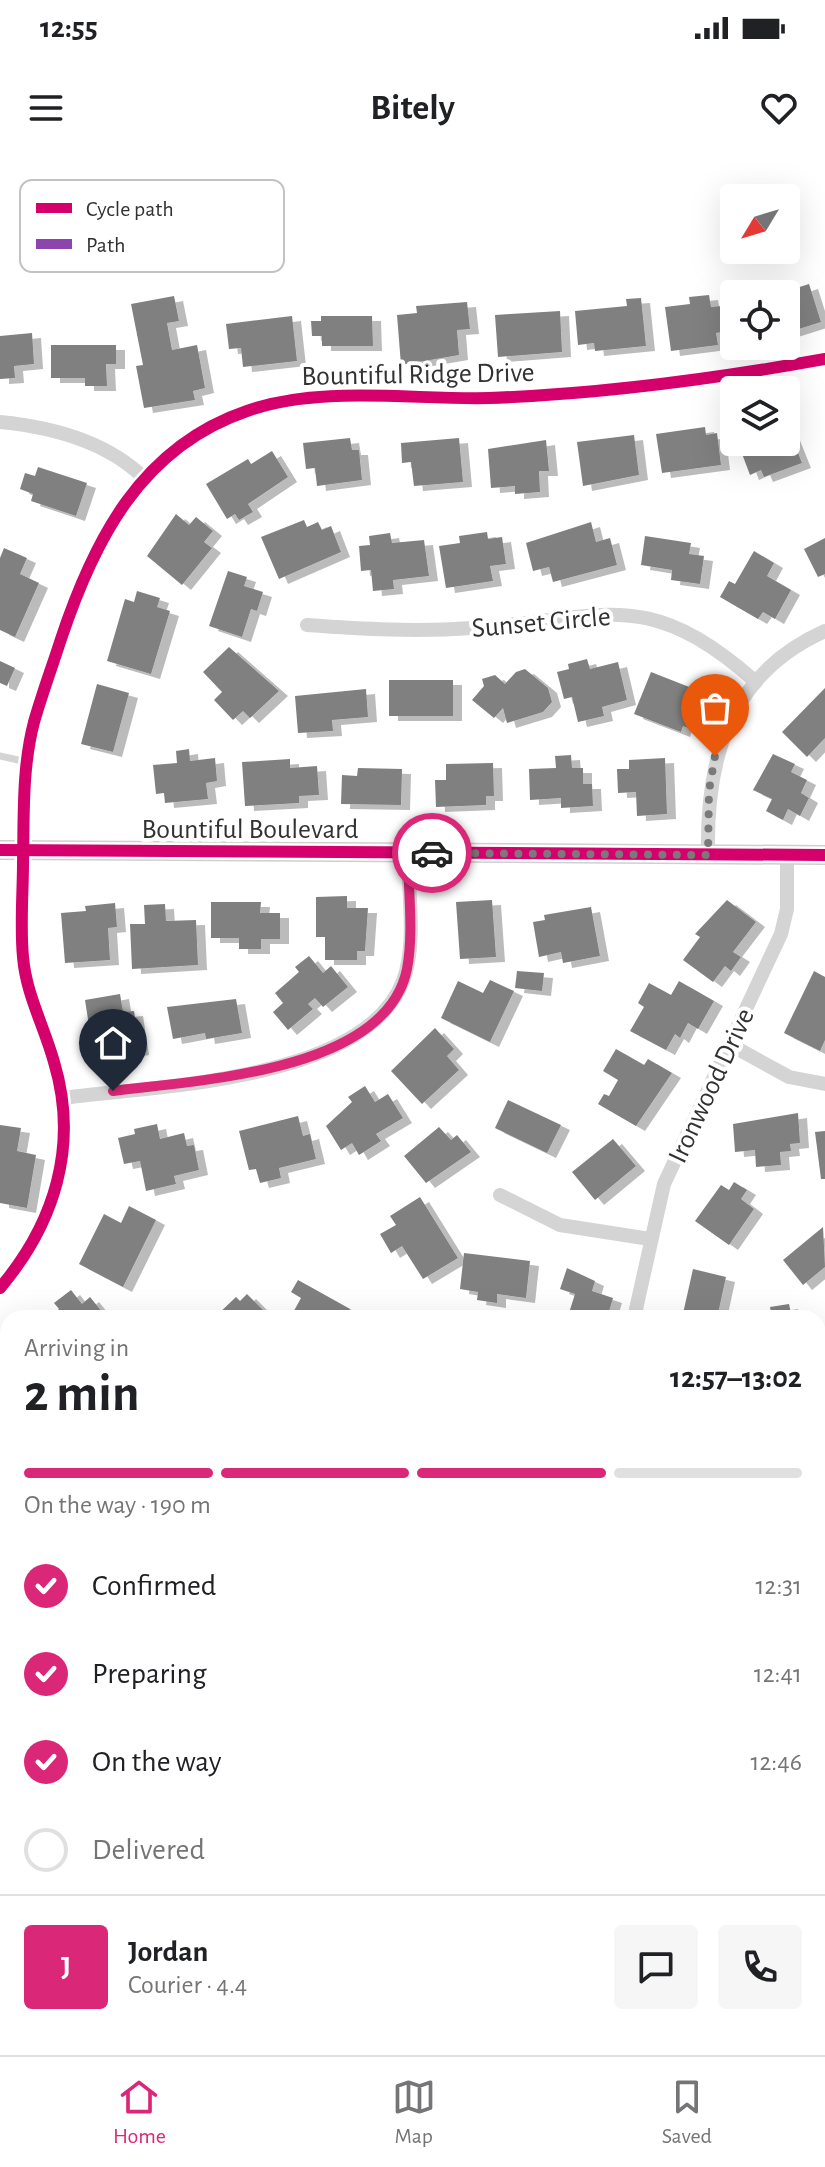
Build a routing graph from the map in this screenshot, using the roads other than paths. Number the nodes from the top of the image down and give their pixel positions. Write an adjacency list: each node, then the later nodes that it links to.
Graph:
1 (825, 359): 3 (street, Bountiful Ridge Drive)
2 (0, 422): 3 (street)
3 (144, 478): 8 (street, Bountiful Ridge Drive)
4 (307, 625): 6 (street, Sunset Circle)
5 (825, 631): 6 (street)
6 (756, 682): 12 (street)
7 (0, 756): 8 (lane)
8 (27, 762): 10 (street, Bountiful Ridge Drive)
9 (0, 850): 10 (main road, Bountiful Boulevard)
10 (23, 850): 11 (main road, Bountiful Boulevard); 17 (street, Bountiful Ridge Drive)
11 (408, 853): 12 (main road, Bountiful Boulevard); 17 (street)
12 (708, 855): 14 (main road, Bountiful Boulevard)
13 (825, 855): 14 (main road, Bountiful Boulevard)
14 (787, 856): 15 (street, Ironwood Drive)
15 (729, 1044): 16 (street); 19 (street, Ironwood Drive)
16 (825, 1084)
17 (63, 1098): 20 (street, Bountiful Ridge Drive)
18 (500, 1195): 19 (street)
19 (650, 1239): 22 (street, Ironwood Drive)
20 (6, 1269): 21 (street, Bountiful Ridge Drive)
21 (0, 1288)
22 (636, 1310)

